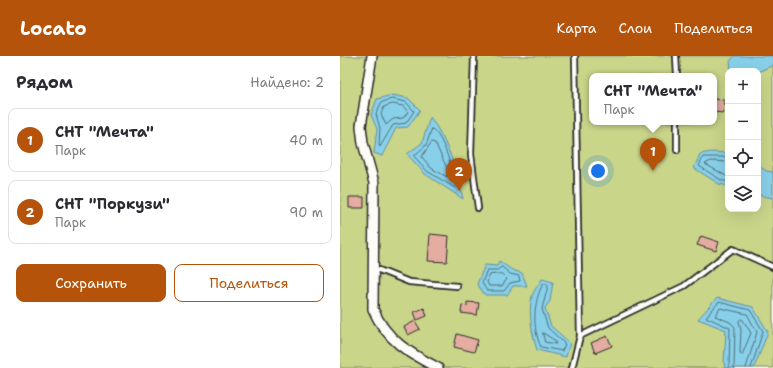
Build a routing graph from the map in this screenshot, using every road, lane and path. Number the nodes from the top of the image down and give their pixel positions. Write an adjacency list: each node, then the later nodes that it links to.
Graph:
1 (372, 56): 10 (street)
2 (474, 56): 8 (lane)
3 (575, 56): 12 (lane)
4 (676, 56): 5 (lane)
5 (676, 73)
6 (677, 125): 7 (lane)
7 (677, 150)
8 (478, 208)
9 (773, 267): 12 (lane)
10 (374, 268): 11 (lane); 13 (street)
11 (457, 286)
12 (580, 336): 14 (lane)
13 (438, 368)
14 (572, 368)

